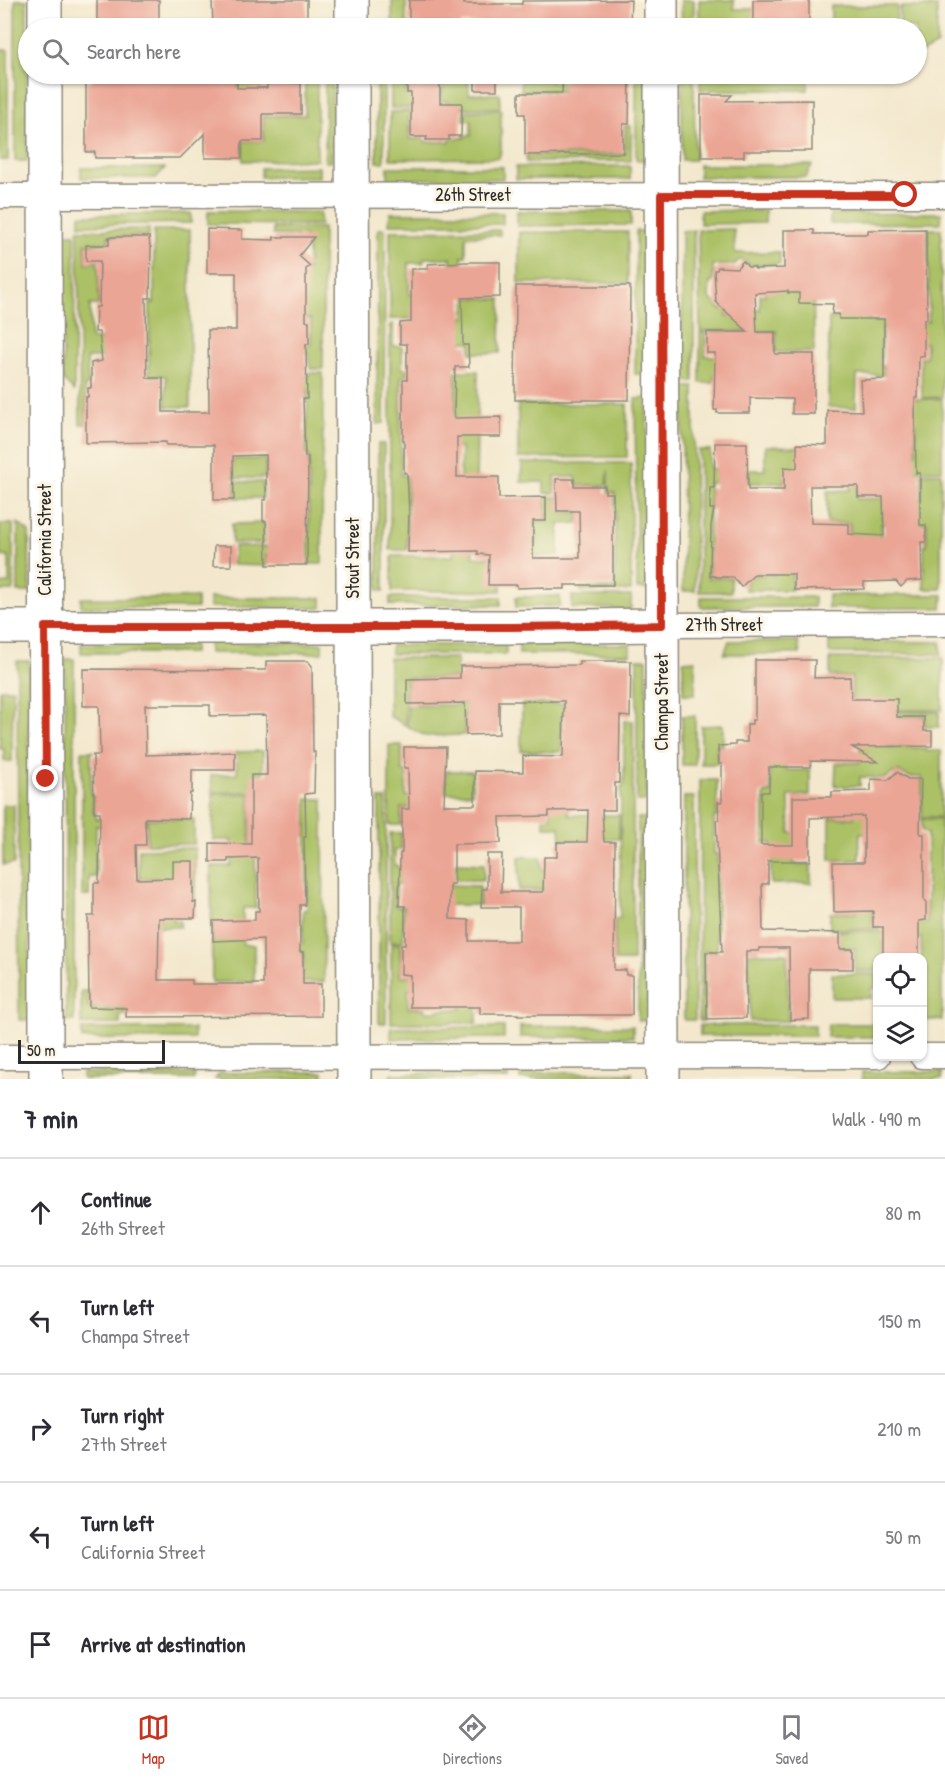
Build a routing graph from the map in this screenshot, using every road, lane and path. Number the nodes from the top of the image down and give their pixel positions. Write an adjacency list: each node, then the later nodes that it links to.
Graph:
1 (45, 0): 4 (main road)
2 (352, 0): 5 (main road)
3 (661, 0): 6 (main road)
4 (45, 18)
5 (352, 18)
6 (661, 18)
7 (45, 84): 13 (main road, California Street)
8 (352, 84): 14 (main road, Stout Street)
9 (661, 84): 10 (main road, Champa Street)
10 (661, 195): 11 (street, 26th Street); 14 (street, 26th Street); 16 (main road, Champa Street)
11 (945, 195)
12 (0, 196): 13 (street, 26th Street)
13 (45, 196): 14 (street, 26th Street); 19 (main road, California Street)
14 (352, 196): 17 (main road, Stout Street)
15 (945, 624): 16 (street, 27th Street)
16 (662, 625): 17 (main road, 27th Street); 26 (main road, Champa Street)
17 (353, 626): 19 (main road, 27th Street); 25 (main road, Stout Street)
18 (0, 627): 19 (main road, 27th Street)
19 (45, 627): 24 (main road, California Street)
20 (873, 1056): 26 (street)
21 (927, 1056): 22 (street)
22 (945, 1056)
23 (0, 1058): 24 (street)
24 (46, 1068): 25 (street)
25 (354, 1068): 26 (street)
26 (663, 1068)

